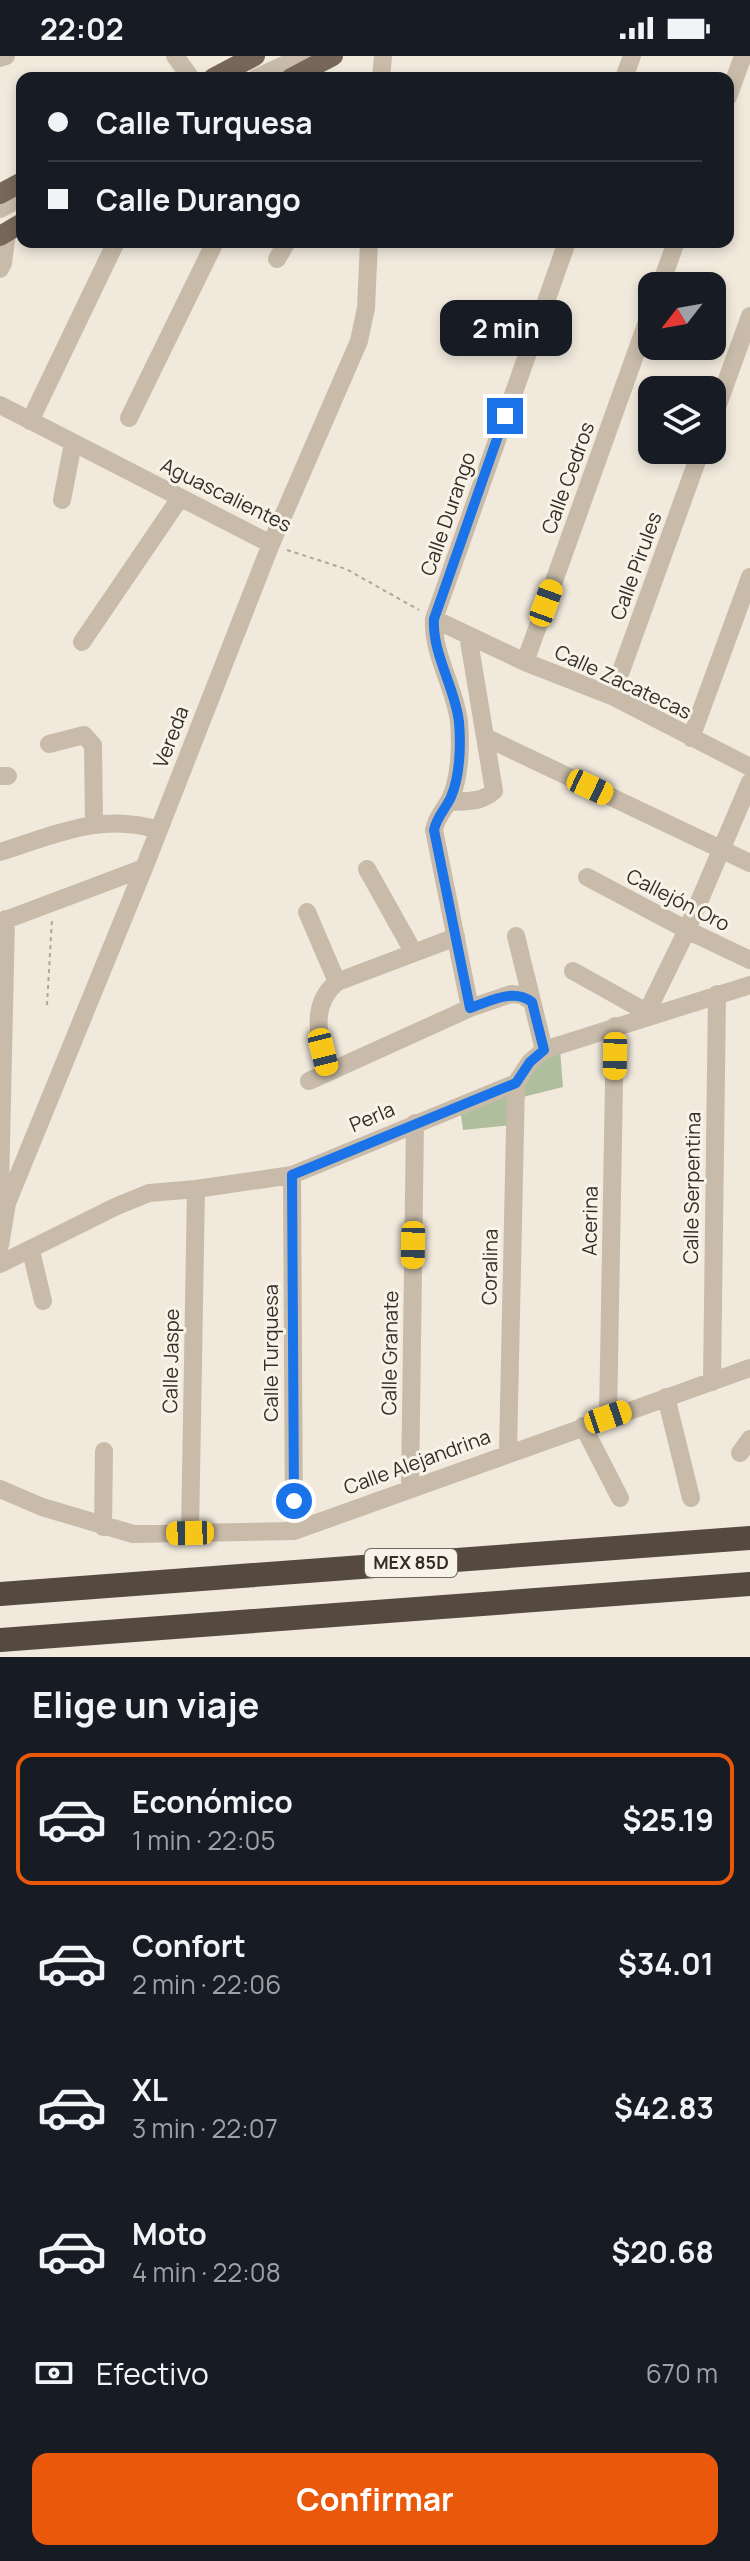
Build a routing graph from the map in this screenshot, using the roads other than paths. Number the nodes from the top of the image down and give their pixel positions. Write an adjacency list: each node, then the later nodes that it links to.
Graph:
1 (6, 56): 6 (street)
2 (255, 56): 7 (main road)
3 (286, 56): 8 (street)
4 (333, 56): 9 (main road)
5 (743, 56): 10 (street)
6 (0, 58)
7 (224, 72)
8 (253, 72)
9 (296, 72)
10 (734, 81)
11 (10, 230): 19 (street)
12 (113, 248): 26 (street)
13 (212, 248): 25 (street)
14 (283, 248): 18 (street)
15 (369, 248): 31 (street, Vereda)
16 (565, 248): 33 (street, Calle Durango)
17 (674, 248): 20 (street)
18 (277, 259)
19 (0, 269)
20 (665, 272)
21 (750, 316): 23 (street)
22 (638, 347): 36 (street, Calle Cedros)
23 (726, 382)
24 (0, 405): 26 (street, Aguascalientes)
25 (129, 418)
26 (30, 421): 27 (street, Aguascalientes)
27 (73, 443): 29 (street, Aguascalientes); 30 (street)
28 (696, 464): 37 (street, Calle Pirules)
29 (180, 498): 31 (street, Aguascalientes); 35 (street)
30 (62, 500)
31 (271, 544): 45 (street, Vereda)
32 (750, 577): 39 (street)
33 (434, 619): 34 (street, Calle Zacatecas); 43 (street)
34 (468, 635): 36 (street, Calle Zacatecas); 38 (street)
35 (82, 642)
36 (525, 662): 37 (street, Calle Zacatecas)
37 (612, 696): 39 (street, Calle Zacatecas)
38 (485, 737): 43 (street); 46 (street)
39 (691, 738): 41 (street, Calle Zacatecas)
40 (49, 744): 44 (street)
41 (750, 767)
42 (750, 782): 46 (street)
43 (449, 802): 56 (street)
44 (94, 823): 45 (street); 47 (street)
45 (159, 830): 49 (street, Vereda)
46 (722, 849): 48 (street); 54 (street)
47 (0, 852)
48 (750, 863)
49 (144, 868): 53 (street); 74 (street, Vereda)
50 (367, 869): 57 (street)
51 (587, 877): 54 (street, Callejón Oro)
52 (307, 912): 60 (street)
53 (3, 920): 74 (street)
54 (687, 930): 58 (street, Callejón Oro); 65 (street)
55 (516, 936): 63 (street)
56 (456, 937): 57 (street); 64 (street)
57 (414, 953): 60 (street)
58 (750, 960)
59 (573, 971): 65 (street)
60 (337, 982): 68 (street)
61 (750, 985): 62 (street)
62 (717, 994): 65 (street); 81 (street, Calle Serpentina)
63 (532, 1002): 64 (street); 67 (street)
64 (470, 1008): 68 (street)
65 (649, 1013): 66 (street)
66 (615, 1026): 67 (street); 83 (street, Acerina)
67 (544, 1050): 70 (street, Perla)
68 (328, 1072): 69 (street)
69 (309, 1081)
70 (516, 1083): 71 (street, Perla); 86 (street, Coralina)
71 (415, 1123): 72 (street, Perla); 87 (street, Calle Granate)
72 (292, 1175): 73 (street, Perla); 92 (street, Calle Turquesa)
73 (196, 1189): 76 (street, Perla); 93 (street, Calle Jaspe)
74 (7, 1203): 75 (street, Vereda)
75 (0, 1245)
76 (31, 1251): 78 (street, Perla); 79 (street)
77 (0, 1254): 78 (street)
78 (0, 1265)
79 (43, 1301)
80 (750, 1368): 81 (street, Calle Alejandrina)
81 (712, 1382): 82 (street, Calle Alejandrina)
82 (666, 1397): 83 (street, Calle Alejandrina); 90 (street)
83 (608, 1417): 84 (street, Calle Alejandrina)
84 (583, 1426): 86 (street, Calle Alejandrina); 89 (street)
85 (104, 1451): 91 (street)
86 (508, 1452): 87 (street, Calle Alejandrina)
87 (410, 1488): 92 (street, Calle Alejandrina)
88 (0, 1489): 91 (street, Calle Alejandrina)
89 (620, 1498)
90 (691, 1498)
91 (103, 1527): 93 (street, Calle Alejandrina)
92 (294, 1531): 93 (street, Calle Alejandrina)
93 (190, 1533)
94 (750, 1538): 96 (highway, MEX 85D)
95 (750, 1584): 97 (highway, MEX 85D)
96 (0, 1594)
97 (0, 1640)

